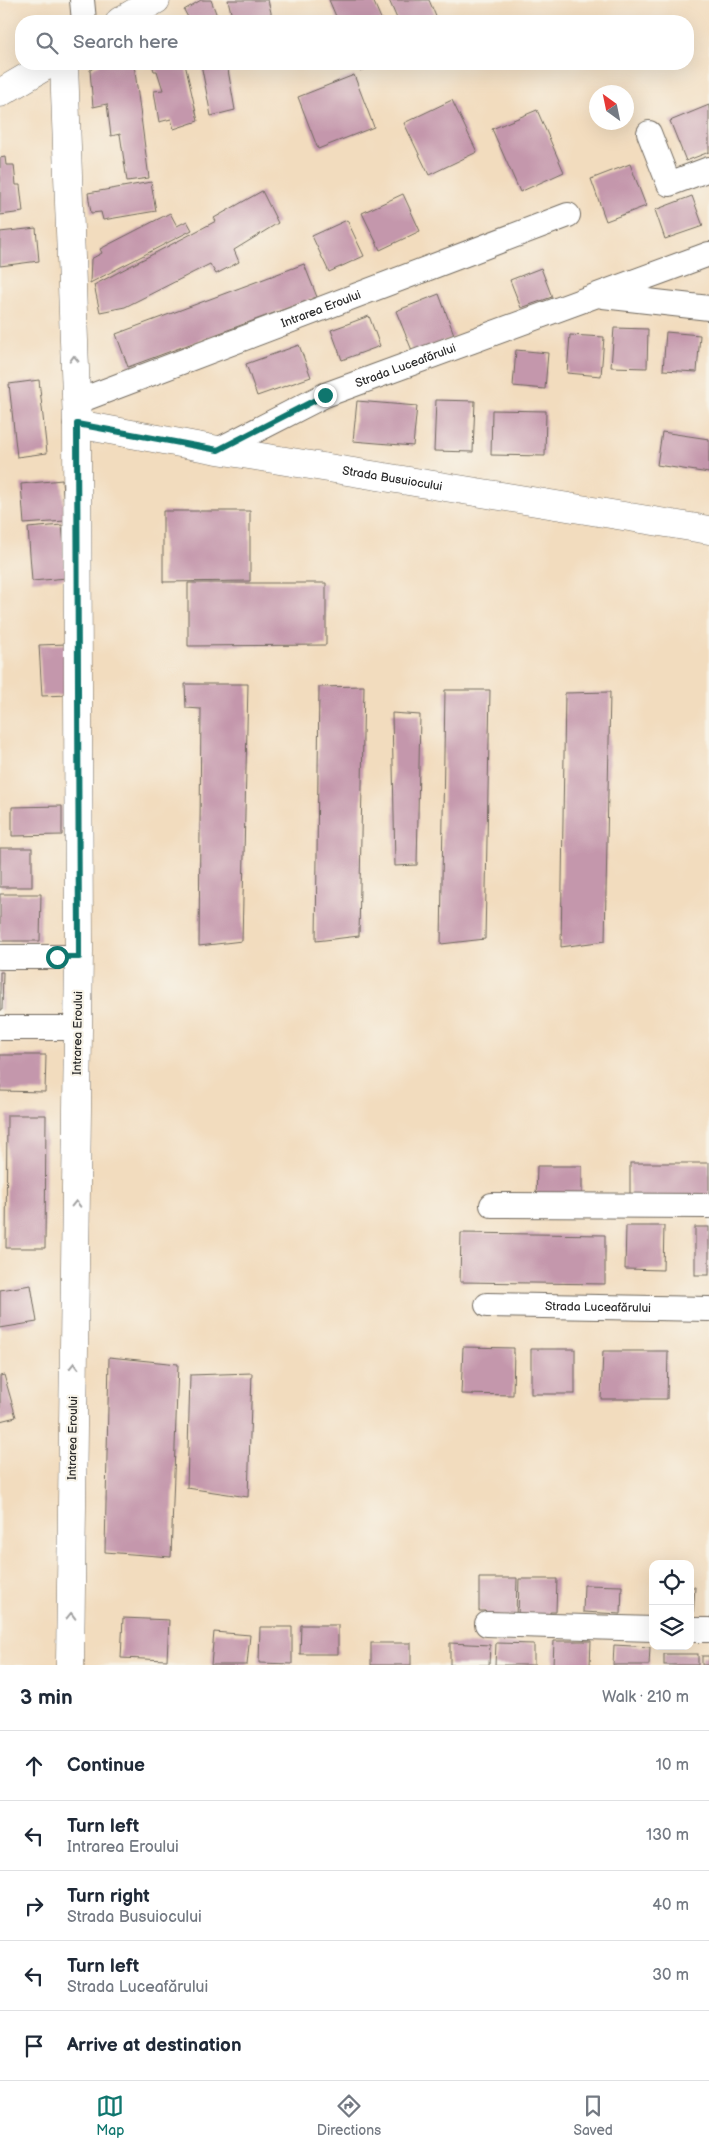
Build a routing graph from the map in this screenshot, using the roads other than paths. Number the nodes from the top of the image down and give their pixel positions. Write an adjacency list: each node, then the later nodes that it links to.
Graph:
1 (82, 0): 2 (street)
2 (83, 15)
3 (38, 70): 5 (street)
4 (64, 70): 12 (street, Intrarea Eroului, one-way to 4)
5 (0, 92)
6 (649, 134): 7 (street)
7 (709, 169)
8 (568, 215): 12 (street, Intrarea Eroului)
9 (709, 254): 10 (street, Strada Luceafărului)
10 (598, 296): 11 (street, Strada Luceafărului); 13 (street, Strada Luceafărului)
11 (709, 308)
12 (76, 413): 13 (street, Strada Busuiocului); 16 (street, Intrarea Eroului)
13 (218, 450): 14 (street, Strada Busuiocului)
14 (709, 530)
15 (0, 957): 16 (street)
16 (79, 957): 18 (street, Intrarea Eroului)
17 (0, 1028): 18 (street)
18 (78, 1028): 27 (street, Intrarea Eroului, one-way to 18)
19 (492, 1205): 20 (street)
20 (709, 1206)
21 (487, 1304): 22 (street, Strada Luceafărului)
22 (709, 1309)
23 (487, 1624): 24 (street)
24 (649, 1629)
25 (694, 1630): 26 (street)
26 (709, 1630)
27 (70, 1665)

